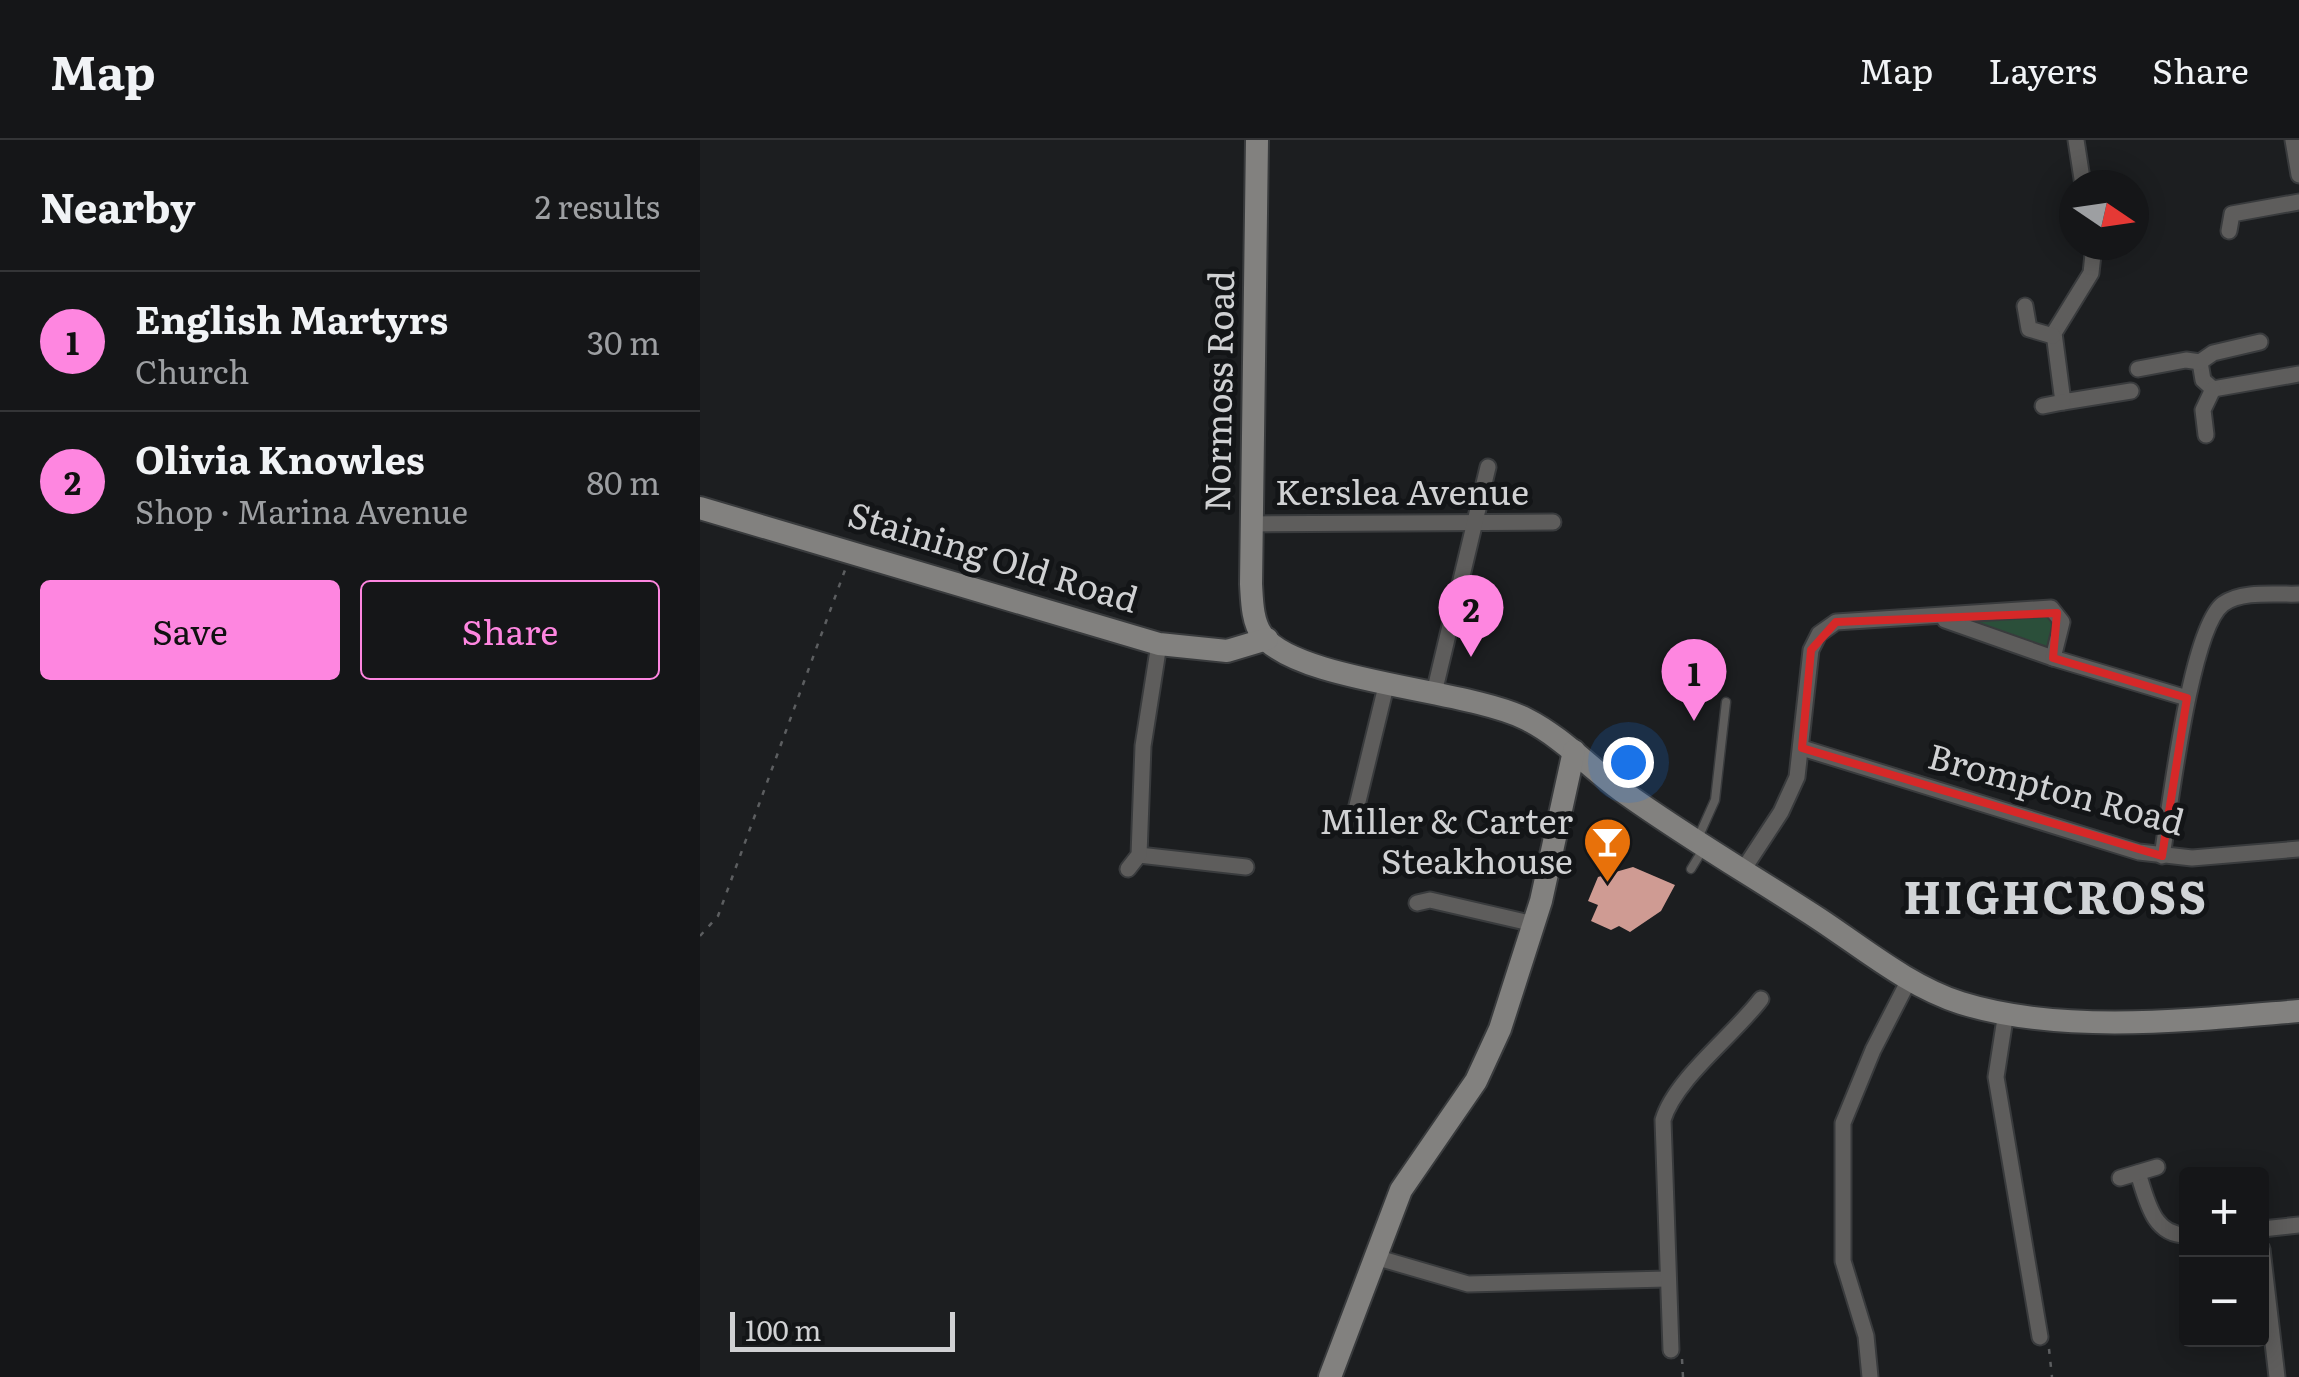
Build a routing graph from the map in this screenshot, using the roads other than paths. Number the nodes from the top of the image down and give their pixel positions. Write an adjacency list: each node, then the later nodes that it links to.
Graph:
1 (1257, 140): 26 (main road, Normoss Road)
2 (2076, 140): 4 (street)
3 (2293, 140): 5 (street)
4 (2081, 170)
5 (2299, 175)
6 (2222, 198): 8 (street)
7 (2299, 202): 8 (street)
8 (2232, 214): 9 (street)
9 (2228, 232)
10 (2092, 260): 12 (street)
11 (2025, 306): 12 (street)
12 (2053, 336): 19 (street)
13 (2260, 342): 14 (street)
14 (2200, 362): 15 (street); 17 (street)
15 (2138, 369)
16 (2299, 374): 17 (street)
17 (2213, 390): 21 (street)
18 (2131, 391): 19 (street)
19 (2063, 402): 20 (street)
20 (2042, 406)
21 (2206, 435)
22 (1488, 467): 24 (street)
23 (700, 508): 30 (main road, Staining Old Road)
24 (1477, 522): 25 (street, Kerslea Avenue); 26 (street, Kerslea Avenue); 33 (street)
25 (1553, 522)
26 (1252, 524): 29 (main road, Normoss Road)
27 (2299, 594): 34 (street)
28 (1942, 618): 31 (street); 31 (street); 36 (street)
29 (1267, 639): 30 (main road, Staining Old Road); 32 (main road)
30 (1160, 644): 41 (street)
31 (2053, 658): 34 (street)
32 (1387, 682): 33 (main road); 38 (street)
33 (1434, 693): 37 (main road)
34 (2187, 698): 42 (street)
35 (1726, 702): 39 (lane)
36 (1802, 748): 42 (street, Brompton Road); 46 (street)
37 (1574, 752): 39 (main road); 48 (main road)
38 (1353, 822)
39 (1700, 844): 44 (lane); 46 (main road)
40 (2299, 849): 42 (street, Brompton Road)
41 (1139, 855): 43 (street); 45 (street)
42 (2162, 856)
43 (1246, 867)
44 (1691, 868)
45 (1128, 869)
46 (1744, 870): 49 (main road)
47 (1417, 903): 48 (street)
48 (1545, 910): 59 (main road)
49 (1910, 978): 52 (main road); 65 (street)
50 (1761, 999): 61 (street)
51 (2299, 1011): 52 (main road)
52 (2006, 1012): 62 (street)
53 (2157, 1167): 54 (street)
54 (2138, 1173): 55 (street); 58 (street)
55 (2120, 1178)
56 (2299, 1225): 57 (street)
57 (2269, 1227)
58 (2179, 1235)
59 (1375, 1257): 61 (street); 64 (main road)
60 (2263, 1257): 66 (street)
61 (1667, 1279): 63 (street)
62 (2040, 1338)
63 (1671, 1350)
64 (1330, 1377)
65 (1870, 1377)
66 (2277, 1377)

